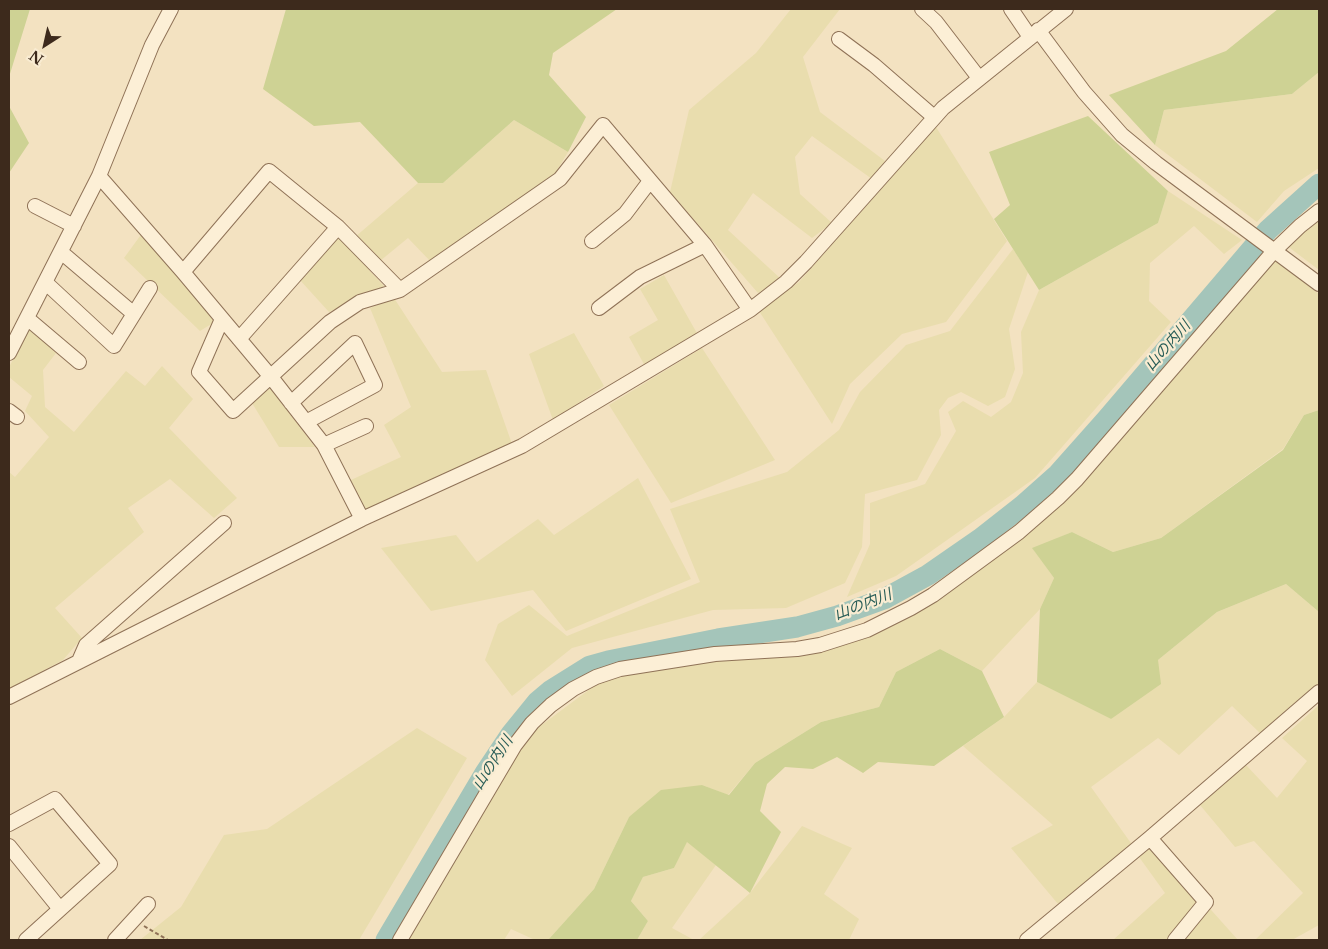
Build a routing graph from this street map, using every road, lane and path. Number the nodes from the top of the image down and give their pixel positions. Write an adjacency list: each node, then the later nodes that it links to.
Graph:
1 (172, 9): 9 (street)
2 (922, 9): 7 (street)
3 (1010, 9): 5 (street)
4 (1066, 9): 5 (street)
5 (1034, 34): 7 (street); 17 (street)
6 (839, 39): 8 (street)
7 (979, 78): 8 (street)
8 (934, 117): 25 (street)
9 (99, 176): 13 (street); 19 (street)
10 (650, 181): 15 (street); 16 (street); 23 (street)
11 (35, 206): 13 (street)
12 (1319, 211): 17 (street)
13 (74, 226): 18 (street)
14 (338, 227): 19 (street); 23 (street); 29 (street)
15 (592, 241)
16 (705, 246): 24 (street); 25 (street)
17 (1274, 251): 21 (street); 51 (street)
18 (61, 252): 20 (street); 26 (street)
19 (183, 272): 28 (street)
20 (45, 282): 26 (street); 27 (street)
21 (1319, 284)
22 (150, 288): 26 (street)
23 (400, 290): 32 (street)
24 (599, 308)
25 (750, 310): 37 (street)
26 (134, 314)
27 (27, 318): 30 (street); 31 (street)
28 (222, 319): 29 (street); 32 (street)
29 (239, 339): 32 (street)
30 (9, 353)
31 (79, 362)
32 (271, 377): 33 (street)
33 (291, 403): 34 (street); 34 (street)
34 (306, 422): 36 (street)
35 (366, 426): 36 (street)
36 (324, 445): 37 (street)
37 (362, 519): 39 (street)
38 (224, 524): 39 (street)
39 (79, 661): 41 (street)
40 (1319, 692): 43 (street)
41 (9, 697)
42 (9, 824): 46 (street)
43 (1150, 838): 52 (street); 53 (street)
44 (9, 846): 46 (street)
45 (148, 904): 47 (street)
46 (60, 909): 48 (street)
47 (134, 920): 49 (street); 50 (path)
48 (26, 940)
49 (115, 940)
50 (168, 940)
51 (400, 940)
52 (1027, 940)
53 (1175, 940)

